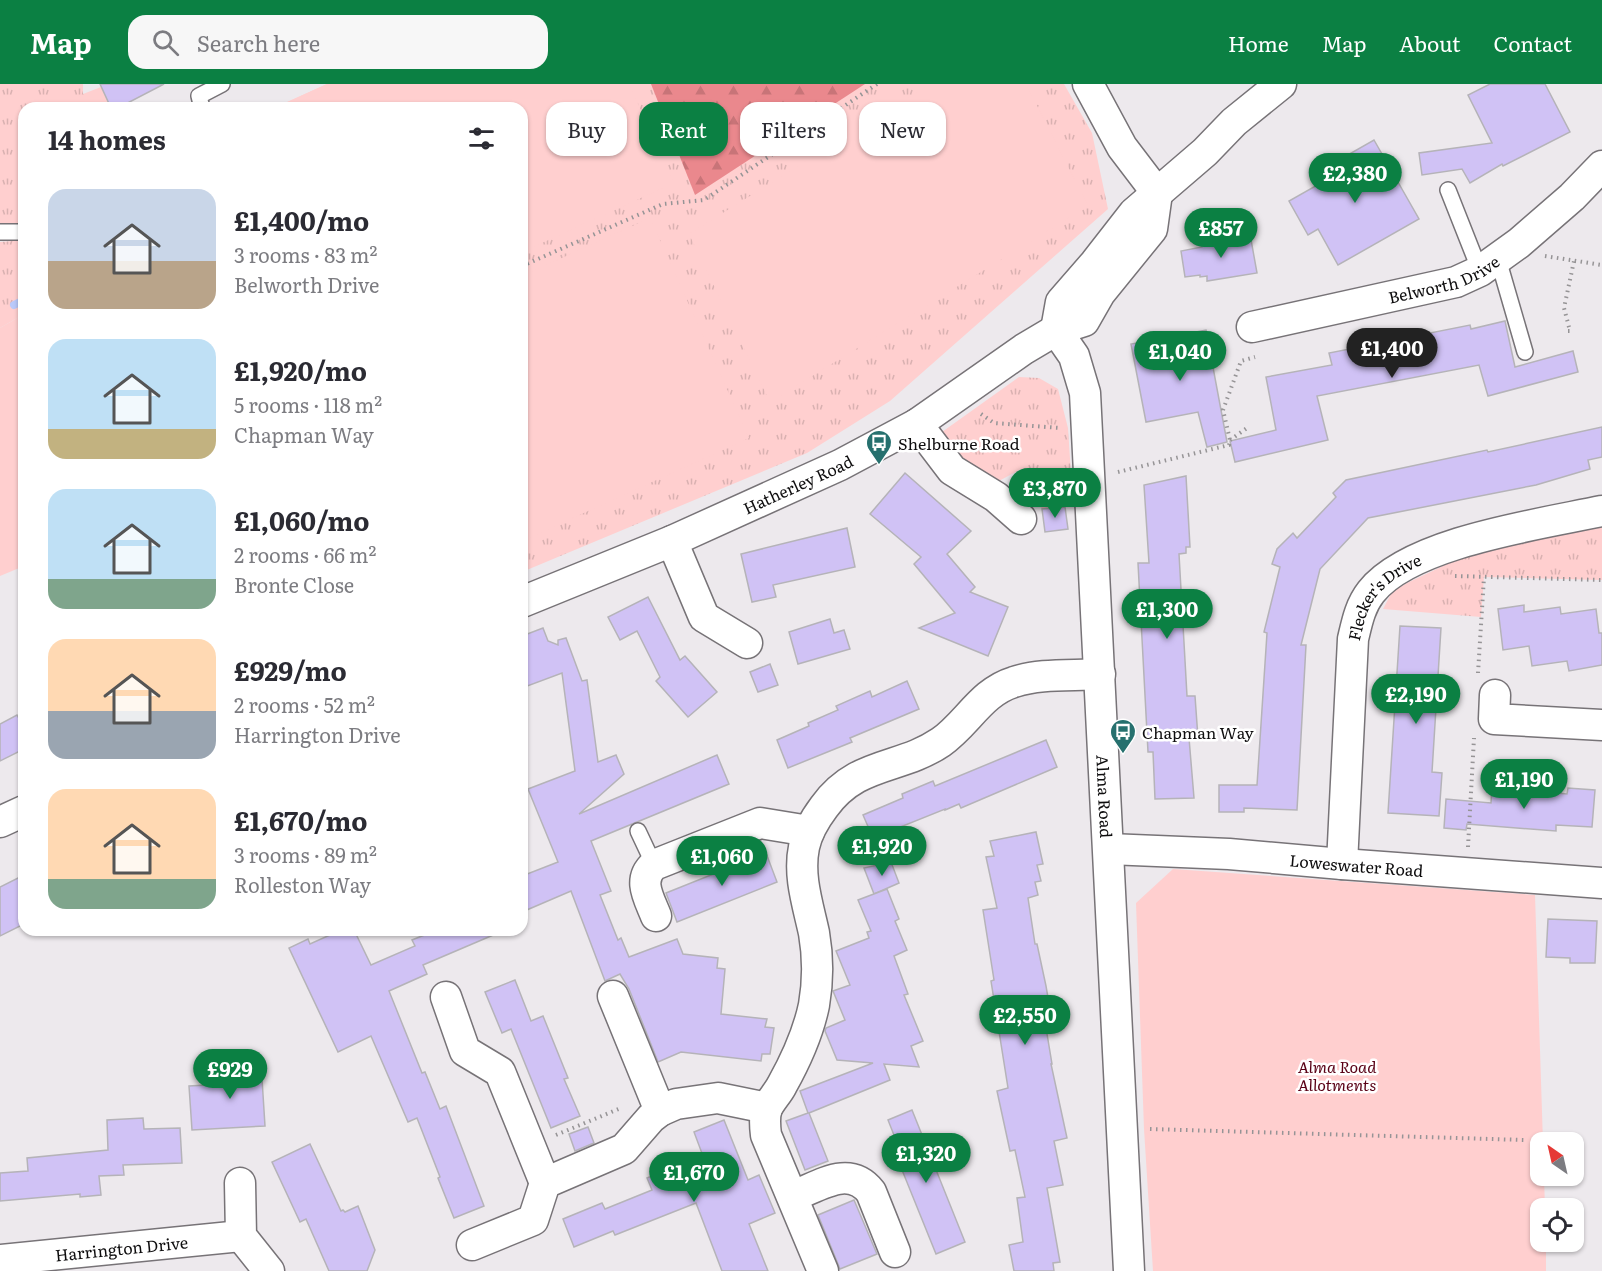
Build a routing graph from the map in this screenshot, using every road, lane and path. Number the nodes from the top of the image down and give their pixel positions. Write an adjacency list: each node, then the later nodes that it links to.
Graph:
1 (877, 84): 13 (path)
2 (1088, 84): 8 (street)
3 (1281, 84): 8 (street)
4 (217, 85): 5 (lane)
5 (200, 102)
6 (1602, 166): 11 (street, Belworth Drive)
7 (1448, 190): 11 (lane)
8 (1157, 193): 15 (street)
9 (0, 232): 10 (lane)
10 (18, 232)
11 (1499, 258): 12 (path); 17 (street, Belworth Drive); 18 (lane)
12 (1574, 261): 14 (path); 16 (path)
13 (528, 263)
14 (1602, 265)
15 (1056, 330): 19 (street, Hatherley Road); 22 (street, Alma Road)
16 (1568, 331)
17 (1255, 342): 23 (path)
18 (1525, 352)
19 (964, 392): 20 (street, Hatherley Road); 22 (path)
20 (917, 424): 26 (street); 27 (street, Hatherley Road)
21 (1247, 428): 23 (path)
22 (1087, 429): 24 (street, Alma Road)
23 (1230, 440): 24 (path)
24 (1090, 479): 33 (street, Alma Road)
25 (1602, 511): 43 (street, Flecker's Drive)
26 (1021, 519)
27 (672, 541): 31 (street, Hatherley Road); 32 (street)
28 (1448, 576): 29 (path)
29 (1484, 577): 30 (path); 34 (path)
30 (1602, 580)
31 (528, 600)
32 (747, 643)
33 (1100, 674): 40 (street); 41 (street, Alma Road)
34 (1486, 690): 35 (street)
35 (1602, 725)
36 (1475, 729): 44 (path)
37 (18, 814): 38 (street)
38 (0, 822)
39 (638, 831): 42 (lane)
40 (809, 831): 42 (street); 50 (street)
41 (1109, 849): 43 (street, Loweswater Road); 51 (street, Alma Road)
42 (654, 864): 46 (street)
43 (1342, 864): 44 (street, Loweswater Road)
44 (1466, 872): 45 (street, Loweswater Road)
45 (1602, 883)
46 (656, 916)
47 (613, 996): 49 (street)
48 (446, 997): 53 (street)
49 (656, 1103): 50 (street); 53 (path); 55 (street)
50 (767, 1108): 56 (street)
51 (1122, 1128): 52 (path); 63 (street, Alma Road)
52 (1525, 1140)
53 (530, 1145): 55 (street)
54 (240, 1183): 57 (street)
55 (545, 1183): 58 (street)
56 (793, 1196): 59 (street); 62 (street)
57 (241, 1236): 60 (street, Harrington Drive); 61 (street)
58 (472, 1245)
59 (895, 1252)
60 (0, 1260)
61 (269, 1271)
62 (823, 1271)
63 (1129, 1271)

